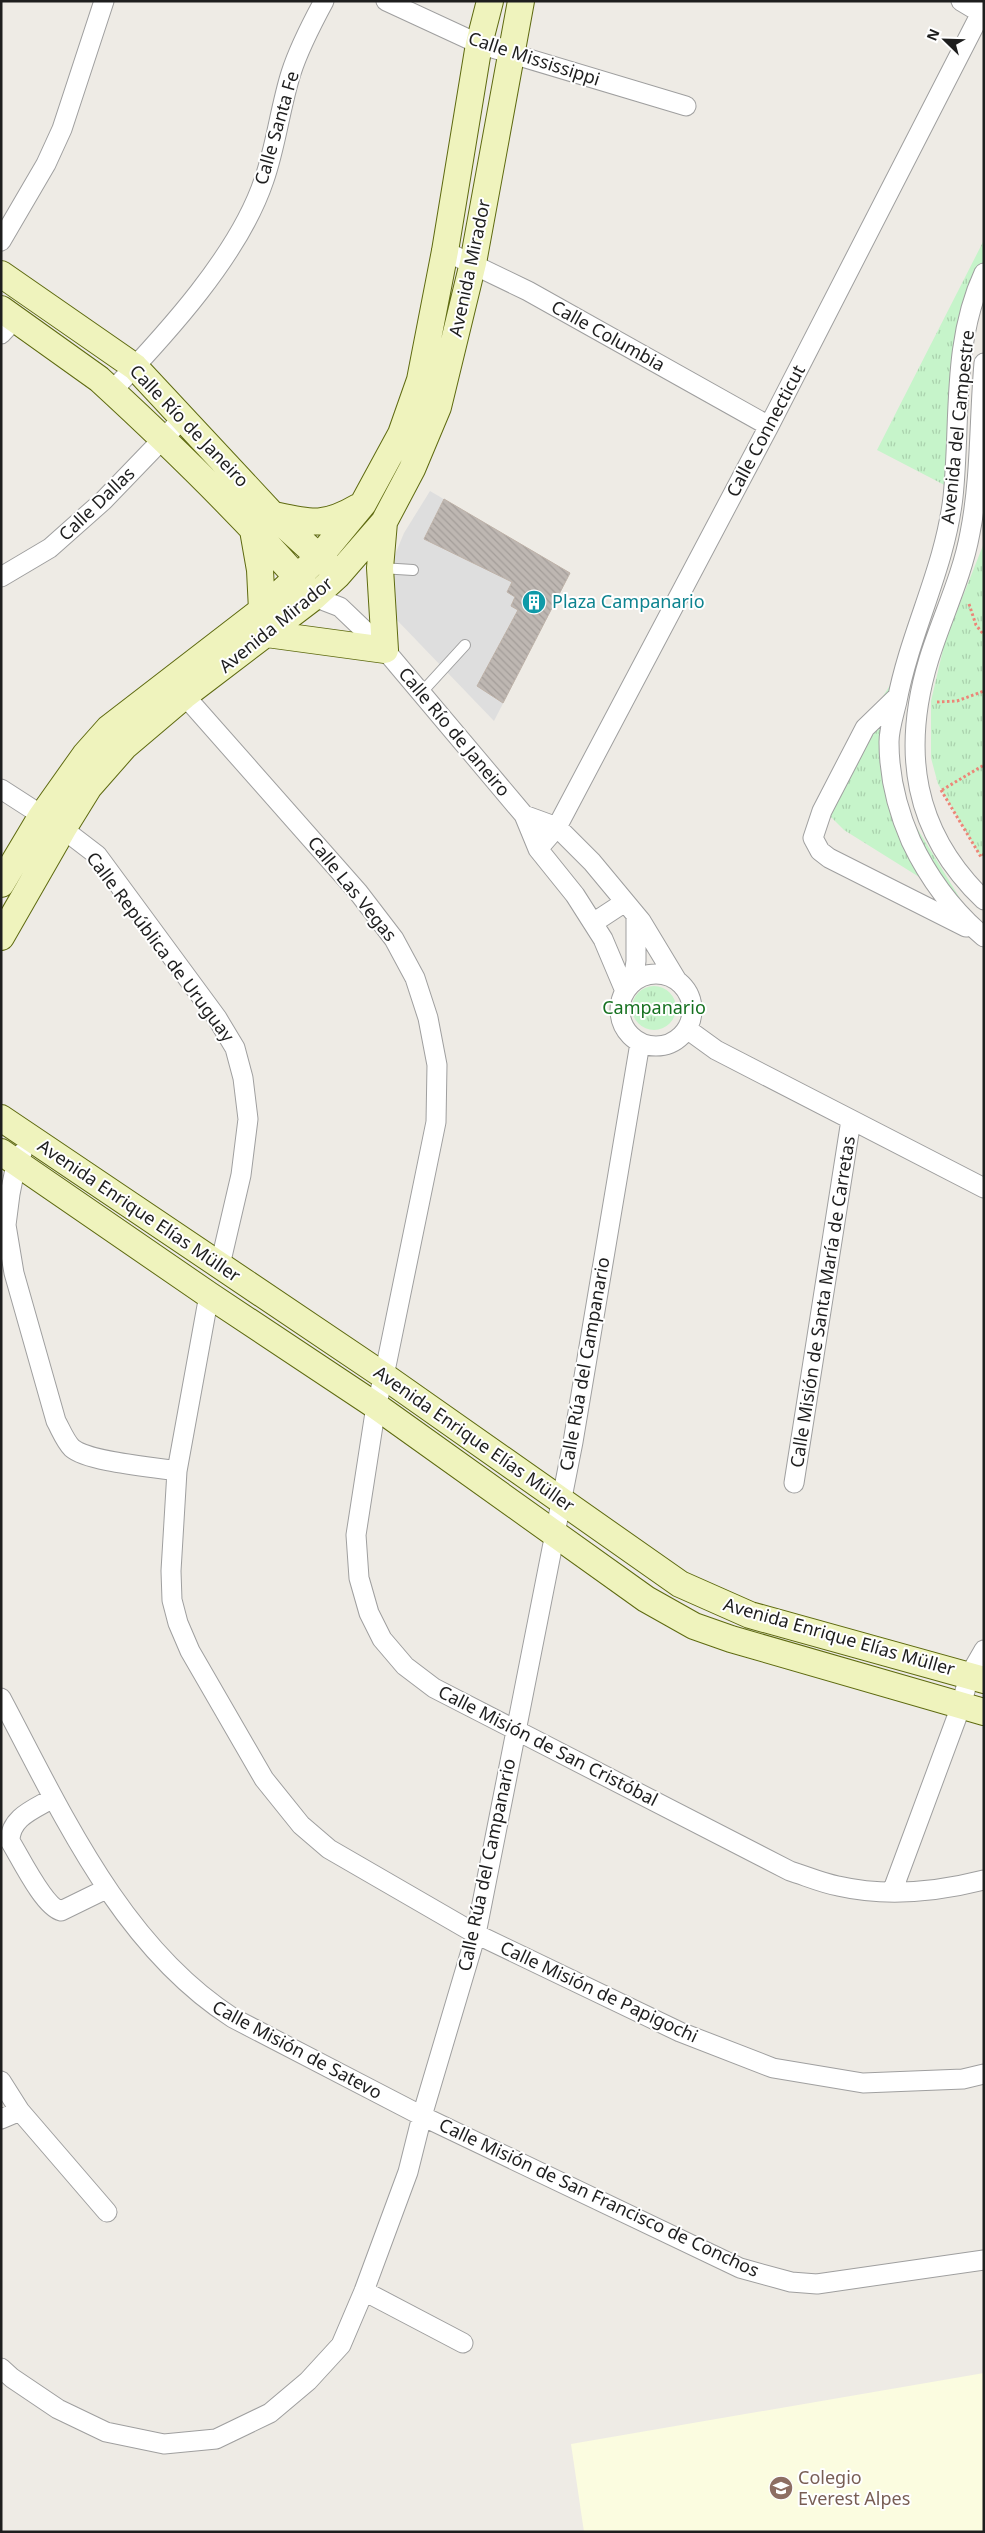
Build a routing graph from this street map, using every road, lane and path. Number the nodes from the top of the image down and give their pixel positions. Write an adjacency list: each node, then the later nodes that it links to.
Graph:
1 (104, 1): 11 (street)
2 (324, 1): 18 (street, Calle Santa Fe)
3 (386, 1): 8 (street, Calle Mississippi)
4 (490, 1): 8 (main road, Avenida Mirador)
5 (521, 1): 9 (main road, Avenida Mirador)
6 (961, 1): 7 (street)
7 (982, 10): 23 (street, Calle Connecticut)
8 (479, 44): 9 (street, Calle Mississippi); 12 (main road, Avenida Mirador)
9 (512, 54): 10 (street, Calle Mississippi); 13 (main road, Avenida Mirador)
10 (686, 106)
11 (1, 240)
12 (445, 251): 13 (street, Calle Columbia); 25 (main road, Avenida Mirador)
13 (472, 263): 23 (street, Calle Columbia); 27 (main road, Avenida Mirador)
14 (984, 273): 21 (street, Avenida del Campestre)
15 (1, 274): 18 (main road, Calle Río de Janeiro)
16 (6, 320): 19 (main road, Calle Río de Janeiro)
17 (984, 363): 22 (street, Avenida del Campestre)
18 (135, 367): 19 (street, Calle Santa Fe); 20 (main road, Calle Río de Janeiro)
19 (112, 391): 24 (main road, Calle Río de Janeiro)
20 (184, 418): 24 (street, Calle Dallas); 26 (main road, Calle Río de Janeiro)
21 (956, 423): 22 (street); 41 (street, Avenida del Campestre)
22 (979, 423): 42 (street, Avenida del Campestre)
23 (769, 426): 54 (street, Calle Connecticut)
24 (163, 438): 26 (main road, Calle Río de Janeiro); 32 (street, Calle Dallas)
25 (363, 504): 26 (main road); 28 (main road, Avenida Mirador)
26 (263, 522): 28 (main road, Calle Río de Janeiro); 33 (main road, Calle Río de Janeiro); 37 (main road)
27 (384, 522): 29 (main road); 31 (main road, Avenida Mirador)
28 (320, 556): 31 (main road, Calle Río de Janeiro); 33 (main road, Avenida Mirador)
29 (380, 568): 30 (lane); 40 (main road)
30 (413, 570)
31 (337, 576): 34 (main road, Avenida Mirador); 36 (street)
32 (1, 577)
33 (297, 578): 34 (main road, Calle Río de Janeiro); 37 (main road, Avenida Mirador)
34 (314, 597): 36 (street, Calle Río de Janeiro); 37 (main road, Avenida Mirador)
35 (969, 597): 38 (path)
36 (340, 607): 40 (street, Calle Río de Janeiro)
37 (265, 622): 40 (main road); 43 (main road, Avenida Mirador)
38 (984, 634)
39 (464, 645): 45 (lane)
40 (385, 650): 45 (street, Calle Río de Janeiro)
41 (908, 652): 42 (street); 46 (street, Avenida del Campestre)
42 (929, 659): 58 (street, Avenida del Campestre)
43 (178, 688): 53 (main road, Avenida Mirador); 74 (street, Calle Las Vegas)
44 (984, 691): 47 (path)
45 (422, 692): 52 (street, Calle Río de Janeiro)
46 (898, 696): 61 (street, Avenida del Campestre); 61 (street, Avenida del Campestre)
47 (931, 701)
48 (984, 765): 51 (path)
49 (938, 784): 51 (path)
50 (1, 789): 53 (street, Calle República de Uruguay)
51 (942, 790): 56 (path)
52 (524, 815): 54 (street); 55 (street, Calle Río de Janeiro)
53 (52, 823): 57 (main road, Avenida Mirador); 62 (main road, Avenida Mirador); 72 (street, Calle República de Uruguay)
54 (557, 827): 55 (street, Calle Connecticut); 59 (street)
55 (538, 849): 60 (street, Calle Río de Janeiro)
56 (984, 854)
57 (1, 884)
58 (984, 900)
59 (631, 909): 60 (street); 63 (street); 64 (street)
60 (593, 923): 64 (street, Calle Río de Janeiro)
61 (983, 936)
62 (1, 937)
63 (676, 979): 64 (street); 65 (street)
64 (629, 986): 66 (street)
65 (686, 1029): 66 (street); 68 (street)
66 (640, 1043): 78 (street, Calle Rúa del Campanario)
67 (1, 1118): 69 (main road, Avenida Enrique Elías Müller)
68 (851, 1120): 71 (street); 77 (street, Calle Misión de Santa María de Carretas)
69 (30, 1138): 70 (street); 72 (main road, Avenida Enrique Elías Müller)
70 (9, 1158): 73 (main road, Avenida Enrique Elías Müller); 76 (street)
71 (984, 1188)
72 (220, 1265): 74 (main road, Avenida Enrique Elías Müller)
73 (209, 1295): 75 (main road, Avenida Enrique Elías Müller); 76 (street, Calle Misión de Papigochi)
74 (384, 1376): 75 (street, Calle Misión de San Cristóbal); 78 (main road, Avenida Enrique Elías Müller)
75 (376, 1406): 79 (main road, Avenida Enrique Elías Müller); 84 (street, Calle Misión de San Cristóbal)
76 (177, 1471): 89 (street, Calle Misión de Papigochi)
77 (794, 1483)
78 (560, 1499): 79 (street, Calle Rúa del Campanario); 81 (main road, Avenida Enrique Elías Müller)
79 (555, 1533): 83 (main road, Avenida Enrique Elías Müller); 84 (street, Calle Rúa del Campanario)
80 (984, 1650): 81 (street)
81 (977, 1678): 83 (street)
82 (1, 1698): 85 (street, Calle Misión de Satevo)
83 (972, 1709): 88 (street)
84 (516, 1731): 88 (street, Calle Misión de San Cristóbal); 89 (street, Calle Rúa del Campanario)
85 (53, 1798): 87 (street, Calle Misión de Satevo); 87 (street)
86 (984, 1880): 88 (street, Calle Misión de San Cristóbal)
87 (106, 1888): 93 (street, Calle Misión de Satevo)
88 (892, 1892)
89 (476, 1934): 90 (street, Calle Misión de Papigochi); 93 (street, Calle Rúa del Campanario)
90 (984, 2074)
91 (1, 2081): 92 (street)
92 (20, 2111): 94 (street); 95 (street)
93 (422, 2116): 96 (street, Calle Misión de San Francisco de Conchos); 97 (street, Calle Rúa del Campanario)
94 (1, 2119)
95 (107, 2212)
96 (984, 2260)
97 (364, 2291): 98 (street); 99 (street, Calle Rúa del Campanario)
98 (463, 2343)
99 (1, 2368)

